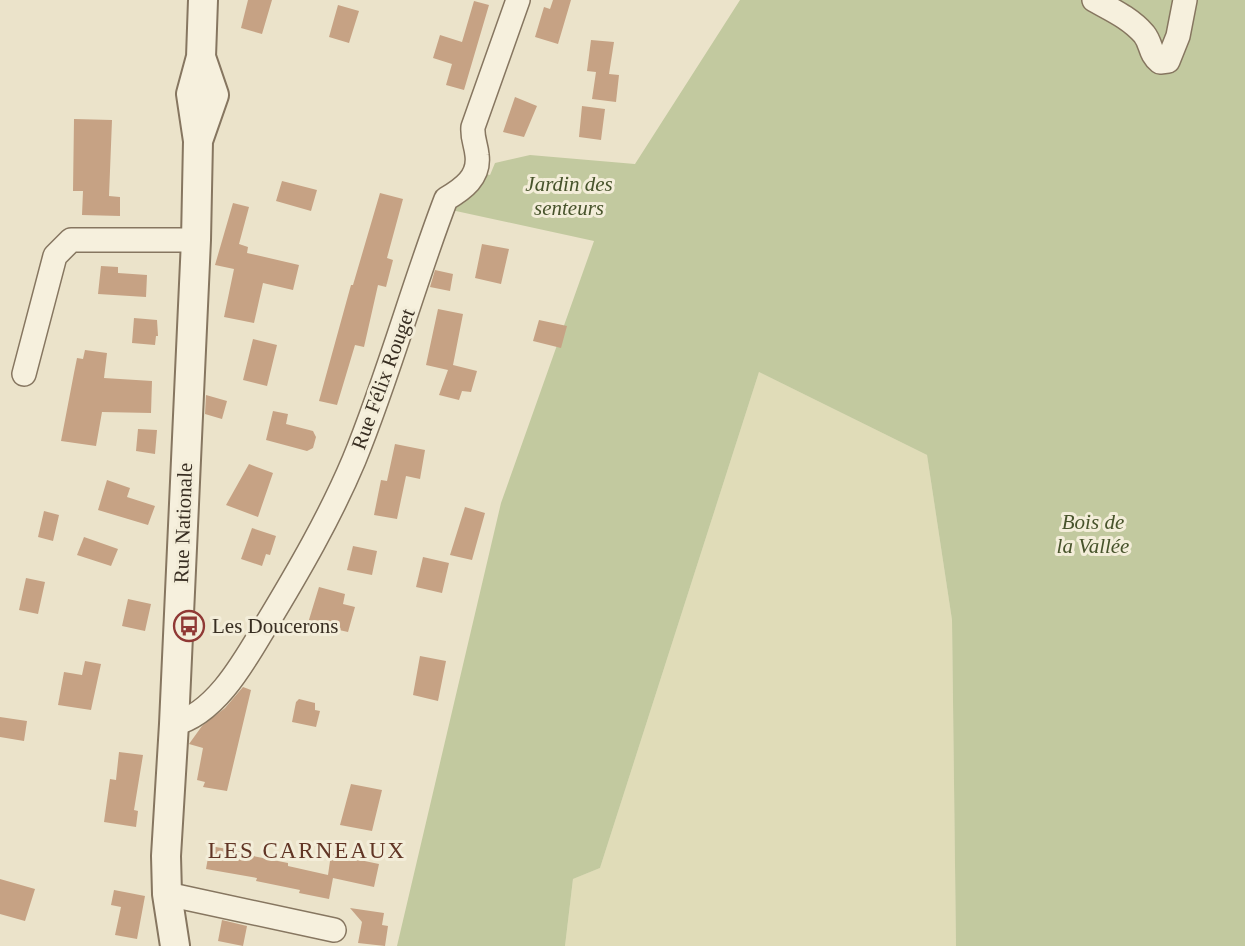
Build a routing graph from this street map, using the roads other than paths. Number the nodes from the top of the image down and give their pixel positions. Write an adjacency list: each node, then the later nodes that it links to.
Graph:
1 (203, 0): 5 (street, Rue Nationale)
2 (518, 0): 7 (street, Rue Félix Rouget)
3 (1094, 0): 4 (street)
4 (1185, 0)
5 (196, 240): 6 (street); 7 (street, Rue Nationale)
6 (24, 374)
7 (174, 724): 8 (street, Rue Nationale)
8 (167, 894): 9 (street); 10 (street, Rue Nationale)
9 (334, 930)
10 (175, 946)

